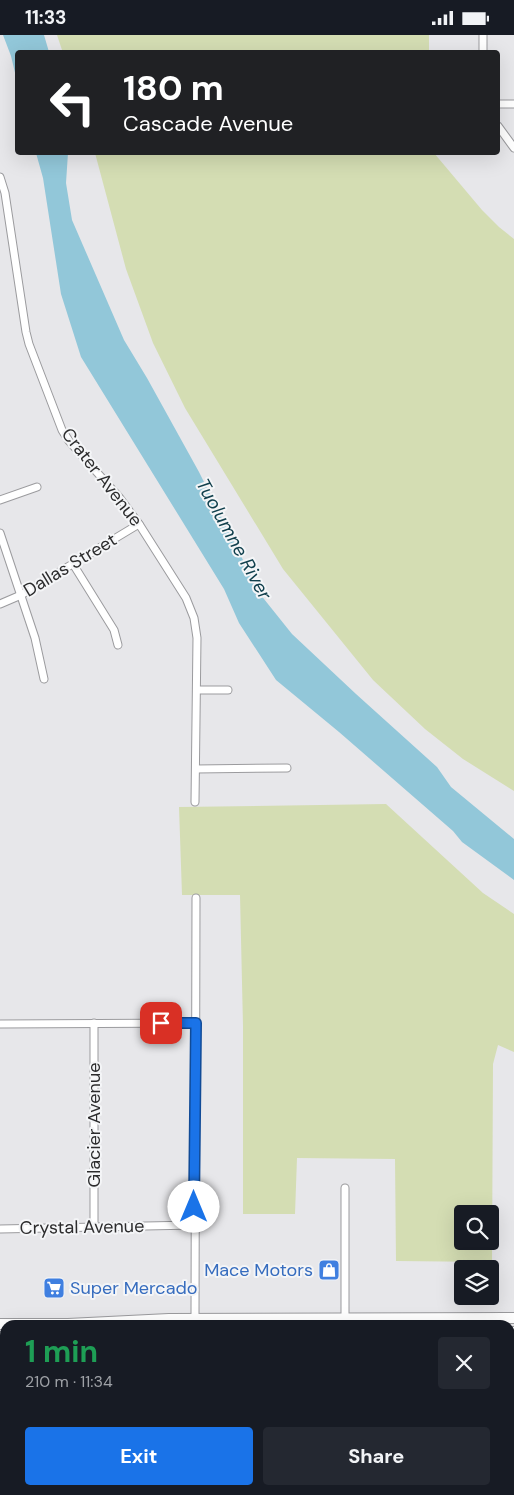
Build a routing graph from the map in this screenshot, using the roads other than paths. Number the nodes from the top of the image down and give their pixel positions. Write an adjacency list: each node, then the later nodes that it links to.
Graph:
1 (483, 35): 2 (street)
2 (483, 50)
3 (500, 104): 4 (street)
4 (514, 104)
5 (500, 128): 6 (street)
6 (514, 148)
7 (0, 177): 10 (street, Crater Avenue)
8 (37, 487): 9 (street)
9 (0, 500)
10 (139, 524): 12 (street, Dallas Street); 17 (street, Crater Avenue)
11 (0, 533): 13 (street)
12 (73, 564): 13 (street, Dallas Street); 15 (street)
13 (21, 595): 14 (street, Dallas Street); 16 (street)
14 (0, 604)
15 (118, 645)
16 (44, 679)
17 (197, 690): 18 (street); 20 (street, Crater Avenue)
18 (228, 690)
19 (287, 768): 20 (street)
20 (196, 769): 21 (street, Crater Avenue)
21 (195, 802)
22 (196, 898): 24 (street)
23 (94, 1023): 24 (street); 25 (street); 28 (street, Glacier Avenue)
24 (196, 1023): 27 (street)
25 (0, 1024)
26 (345, 1188): 30 (street)
27 (194, 1225): 28 (street, Crystal Avenue); 32 (street)
28 (94, 1227): 29 (street, Crystal Avenue)
29 (0, 1229)
30 (345, 1318): 31 (main road); 35 (main road)
31 (514, 1318)
32 (194, 1320)
33 (238, 1320): 34 (main road)
34 (268, 1320)
35 (322, 1320)

